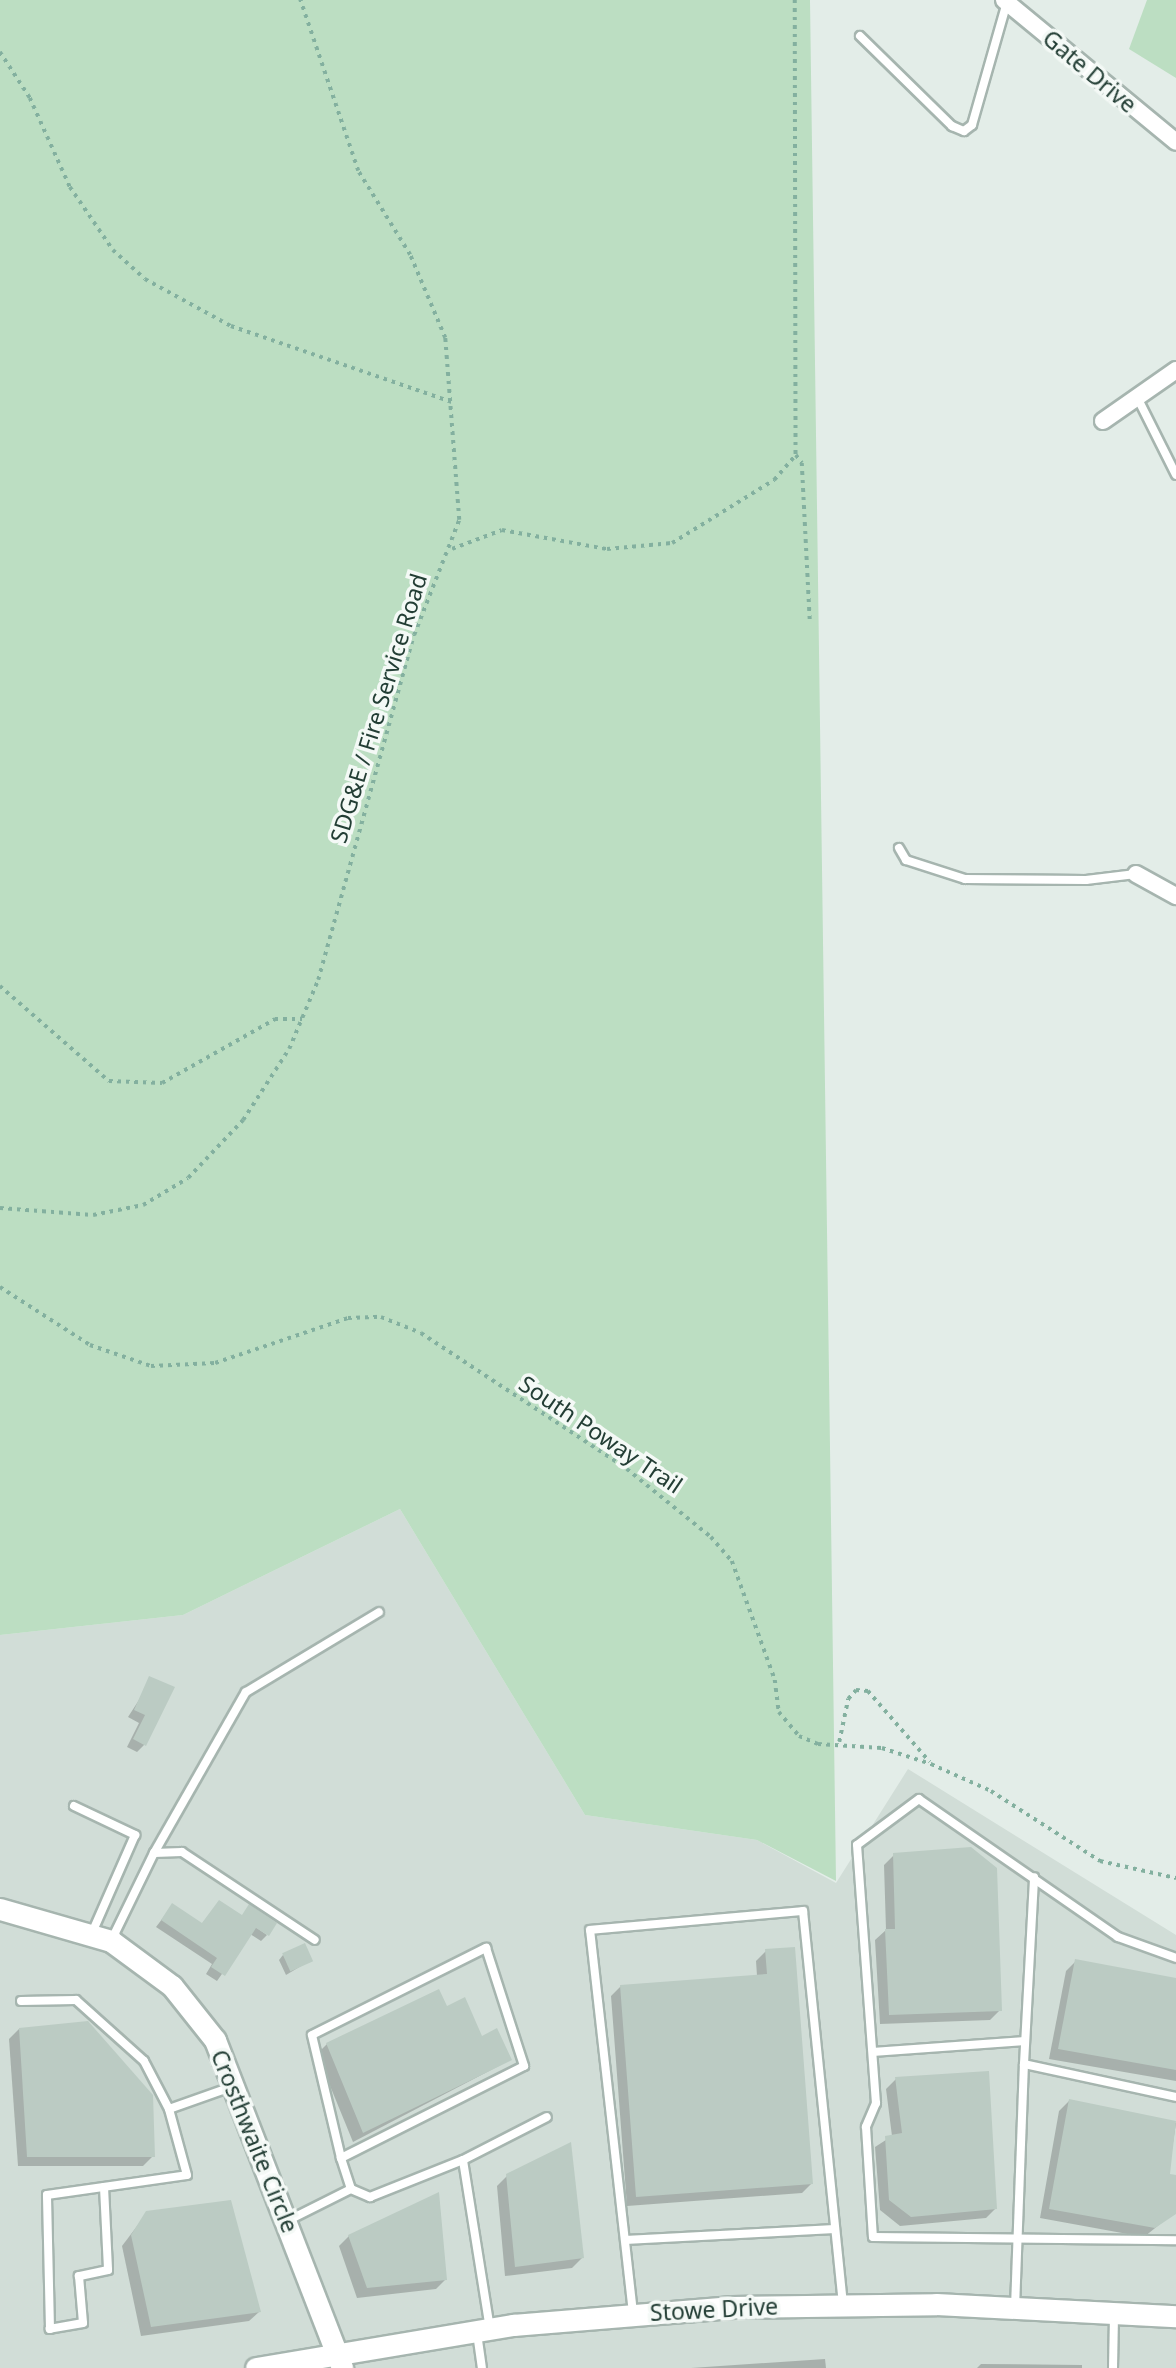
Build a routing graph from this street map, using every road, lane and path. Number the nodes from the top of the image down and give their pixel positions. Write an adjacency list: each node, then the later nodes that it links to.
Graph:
1 (300, 0): 9 (path, SDG&E / Fire Service Road)
2 (795, 0): 11 (path)
3 (1006, 1): 4 (lane); 6 (street, Gate Drive)
4 (860, 36)
5 (0, 52): 9 (path)
6 (1176, 142)
7 (1176, 370): 8 (street)
8 (1138, 397): 10 (street); 12 (lane)
9 (452, 402): 19 (path, SDG&E / Fire Service Road)
10 (1103, 421)
11 (796, 455): 13 (path); 14 (path)
12 (1176, 475)
13 (452, 549)
14 (810, 620)
15 (899, 848): 16 (lane)
16 (1136, 874): 17 (street)
17 (1176, 896)
18 (0, 986): 19 (path)
19 (302, 1019): 20 (path, SDG&E / Fire Service Road)
20 (0, 1208)
21 (0, 1287): 23 (path, South Poway Trail)
22 (379, 1612): 26 (lane)
23 (839, 1742): 24 (path, South Poway Trail); 24 (path)
24 (931, 1764): 28 (path, South Poway Trail)
25 (74, 1805): 30 (lane)
26 (154, 1853): 30 (lane); 31 (lane)
27 (1034, 1877): 32 (lane); 34 (lane); 35 (lane)
28 (1176, 1878)
29 (0, 1909): 30 (main road, Crosthwaite Circle)
30 (101, 1937): 37 (main road, Crosthwaite Circle)
31 (315, 1940)
32 (1176, 1958)
33 (21, 2001): 39 (lane)
34 (1025, 2041): 35 (lane); 36 (lane)
35 (873, 2052): 47 (lane)
36 (1024, 2064): 38 (lane); 47 (lane)
37 (237, 2085): 39 (lane); 45 (main road, Crosthwaite Circle)
38 (1176, 2097)
39 (169, 2109): 43 (lane)
40 (547, 2117): 42 (lane)
41 (341, 2158): 41 (lane); 44 (lane)
42 (463, 2160): 44 (lane); 55 (lane)
43 (104, 2187): 43 (lane)
44 (351, 2189): 45 (lane)
45 (288, 2221): 56 (main road, Crosthwaite Circle)
46 (835, 2229): 48 (lane); 48 (lane); 50 (lane)
47 (1018, 2238): 49 (lane); 51 (lane)
48 (625, 2240): 52 (lane)
49 (1176, 2240)
50 (843, 2303): 51 (main road, Stowe Drive); 52 (main road, Stowe Drive)
51 (1015, 2308): 53 (main road, Stowe Drive)
52 (633, 2313): 55 (main road, Stowe Drive)
53 (1114, 2313): 54 (main road, Stowe Drive); 59 (lane)
54 (1176, 2316)
55 (483, 2329): 56 (main road, Stowe Drive); 58 (lane)
56 (339, 2360): 57 (main road, Stowe Drive)
57 (256, 2368)
58 (482, 2368)
59 (1113, 2368)

